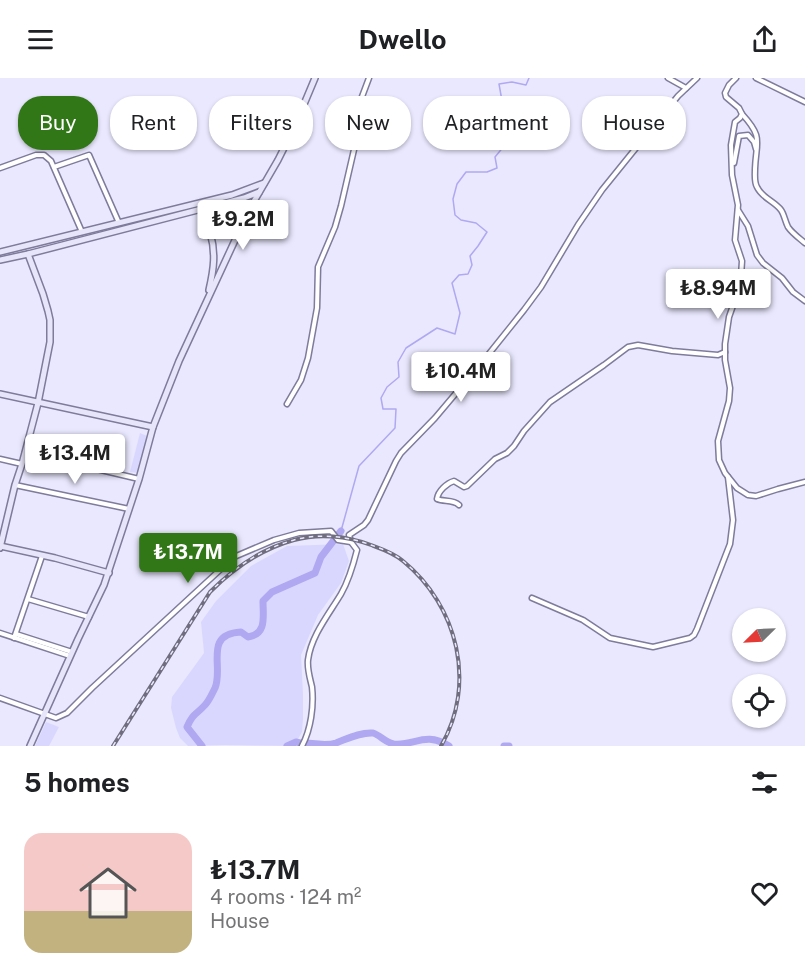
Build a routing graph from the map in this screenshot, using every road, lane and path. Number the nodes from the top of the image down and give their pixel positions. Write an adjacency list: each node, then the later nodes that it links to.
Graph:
1 (315, 78): 14 (main road)
2 (369, 78): 29 (street)
3 (668, 78): 7 (street)
4 (697, 78): 7 (street)
5 (736, 78): 9 (street)
6 (756, 78): 8 (street)
7 (686, 88): 40 (street)
8 (805, 102)
9 (742, 114): 10 (street); 13 (street)
10 (757, 151): 13 (street); 20 (street)
11 (54, 167): 12 (street); 18 (street); 19 (street)
12 (0, 168)
13 (732, 170): 17 (street)
14 (264, 183): 15 (main road); 18 (main road)
15 (259, 192): 16 (main road); 24 (main road)
16 (200, 210): 22 (main road); 24 (main road)
17 (738, 210): 25 (street); 26 (street)
18 (119, 223): 19 (main road)
19 (81, 232): 21 (main road)
20 (805, 243)
21 (0, 252)
22 (28, 254): 23 (main road); 28 (main road)
23 (0, 260)
24 (207, 300): 30 (main road)
25 (805, 301)
26 (725, 352): 34 (street); 38 (street)
27 (0, 394): 28 (main road)
28 (38, 403): 30 (main road); 31 (main road)
29 (287, 404)
30 (153, 427): 35 (main road)
31 (25, 452): 33 (main road); 35 (street)
32 (0, 459): 33 (street)
33 (22, 464): 37 (main road)
34 (728, 477): 36 (street); 44 (street)
35 (139, 479): 39 (main road)
36 (805, 482)
37 (15, 485): 39 (street); 41 (main road)
38 (459, 505)
39 (129, 509): 43 (main road)
40 (351, 542): 51 (street); 53 (street)
41 (0, 547): 42 (main road)
42 (42, 556): 43 (main road); 45 (street)
43 (109, 573): 46 (main road)
44 (532, 598)
45 (28, 599): 46 (street); 48 (street)
46 (89, 617): 49 (main road)
47 (0, 633): 48 (street)
48 (15, 636): 49 (street)
49 (71, 655): 51 (main road)
50 (0, 698): 51 (street)
51 (44, 714): 52 (main road)
52 (30, 746)
53 (302, 746)

